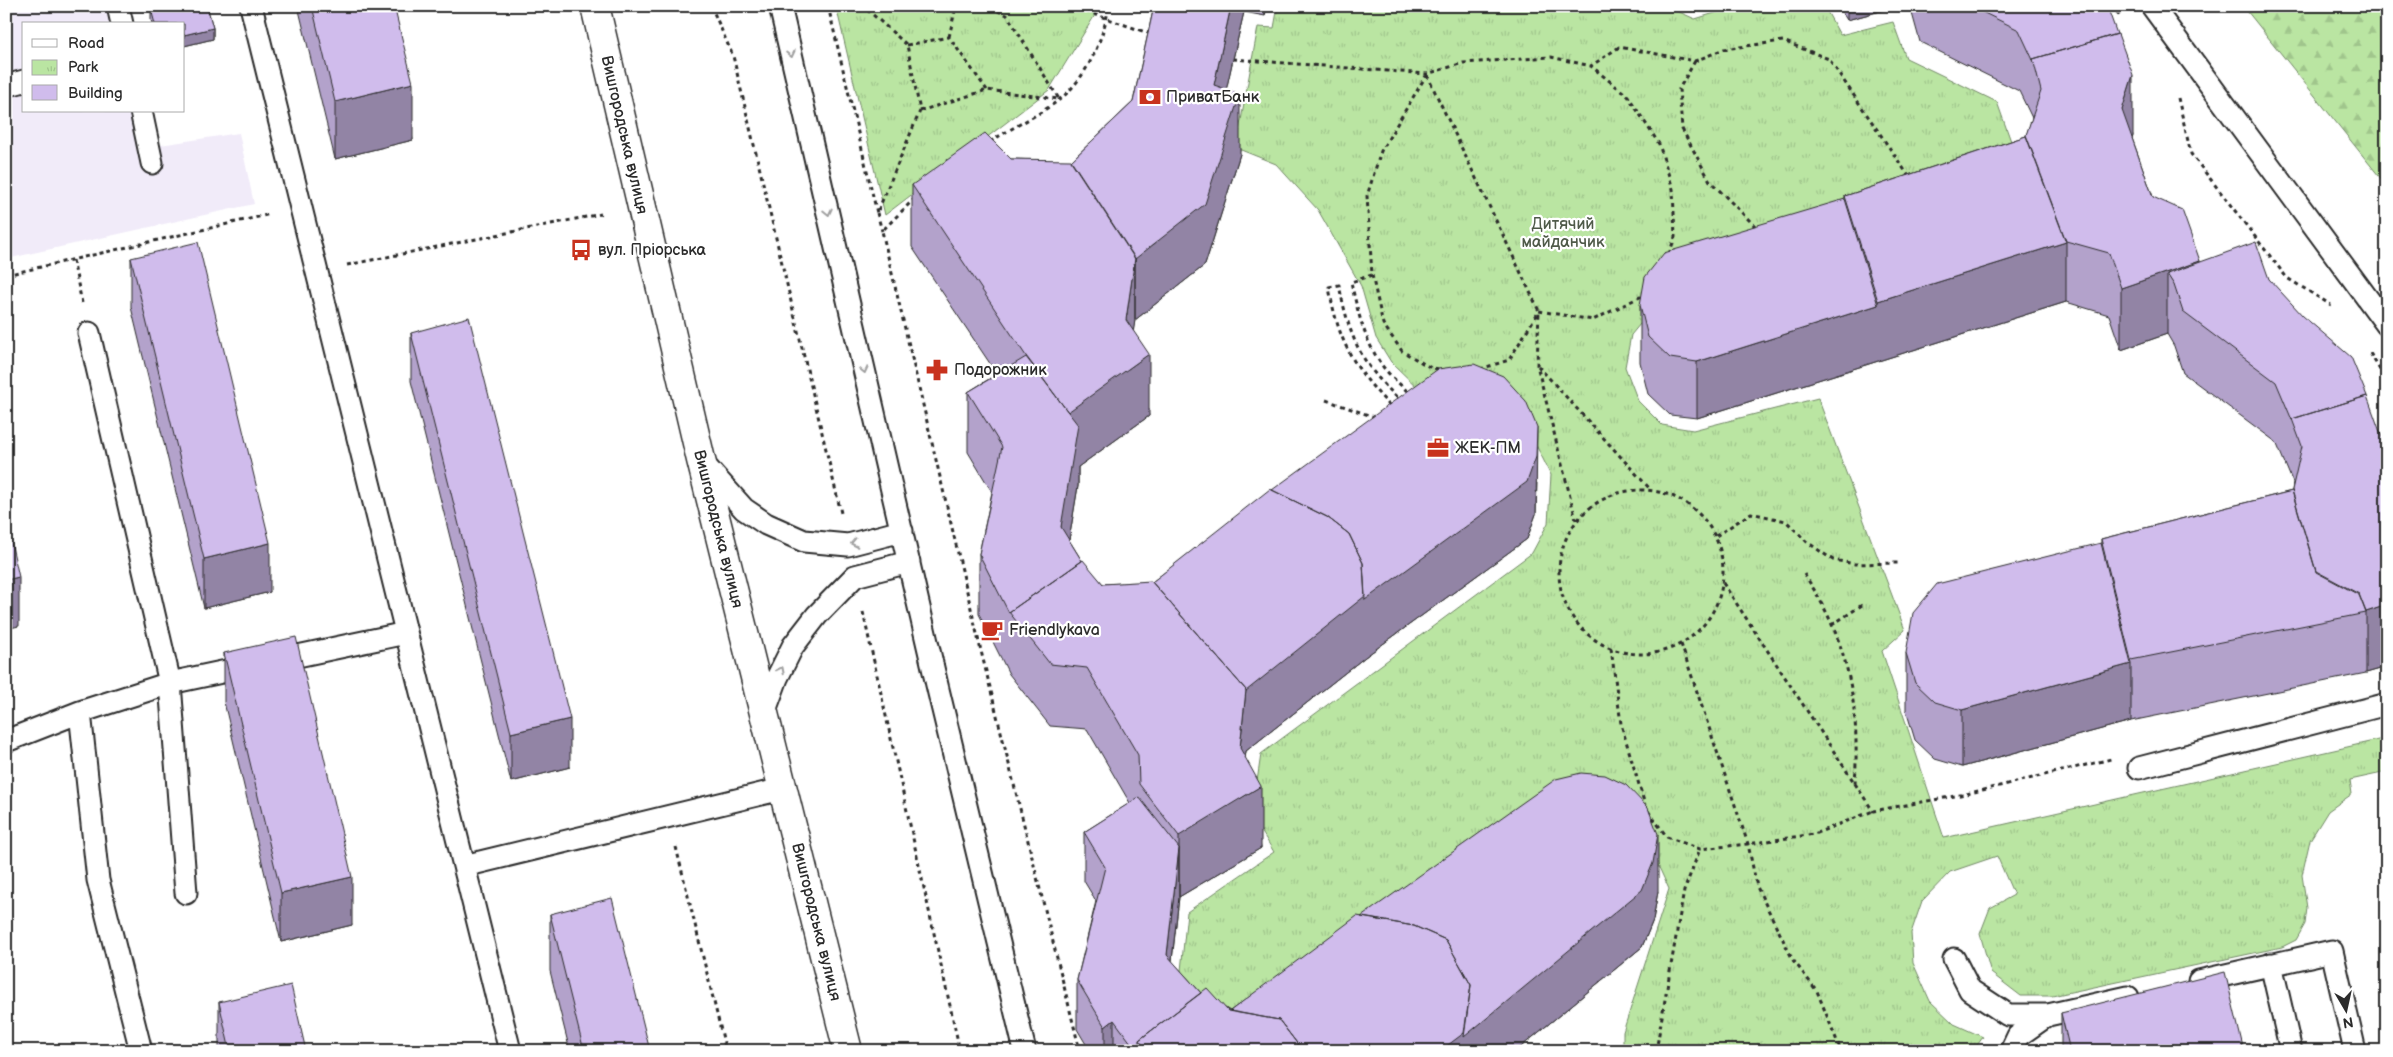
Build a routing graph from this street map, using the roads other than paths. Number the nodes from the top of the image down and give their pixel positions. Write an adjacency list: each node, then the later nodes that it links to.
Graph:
1 (118, 6): 6 (lane)
2 (251, 6): 14 (lane)
3 (595, 6): 11 (main road, Вишгородська вулиця)
4 (780, 6): 12 (lane, one-way to 12)
5 (2152, 6): 9 (lane)
6 (122, 22)
7 (141, 112): 8 (lane)
8 (152, 163)
9 (2387, 325)
10 (89, 333): 15 (lane)
11 (701, 460): 12 (lane, one-way to 11); 18 (main road, Вишгородська вулиця)
12 (902, 531): 13 (lane)
13 (909, 562): 18 (lane, one-way to 13); 32 (lane)
14 (406, 633): 15 (lane); 22 (lane)
15 (170, 683): 17 (lane); 23 (lane)
16 (2387, 704): 20 (lane)
17 (80, 712): 19 (lane); 29 (lane)
18 (763, 716): 21 (main road, Вишгородська вулиця)
19 (6, 741)
20 (2140, 768)
21 (782, 789): 22 (lane); 31 (main road, Вишгородська вулиця)
22 (464, 866): 30 (lane)
23 (186, 893)
24 (1954, 959): 28 (lane)
25 (2271, 964): 26 (lane); 34 (lane); 35 (lane)
26 (2184, 984)
27 (2145, 993): 28 (lane)
28 (2048, 1015): 33 (lane)
29 (141, 1051)
30 (510, 1051)
31 (848, 1051)
32 (1025, 1051)
33 (2011, 1051)
34 (2290, 1051)
35 (2356, 1051)

